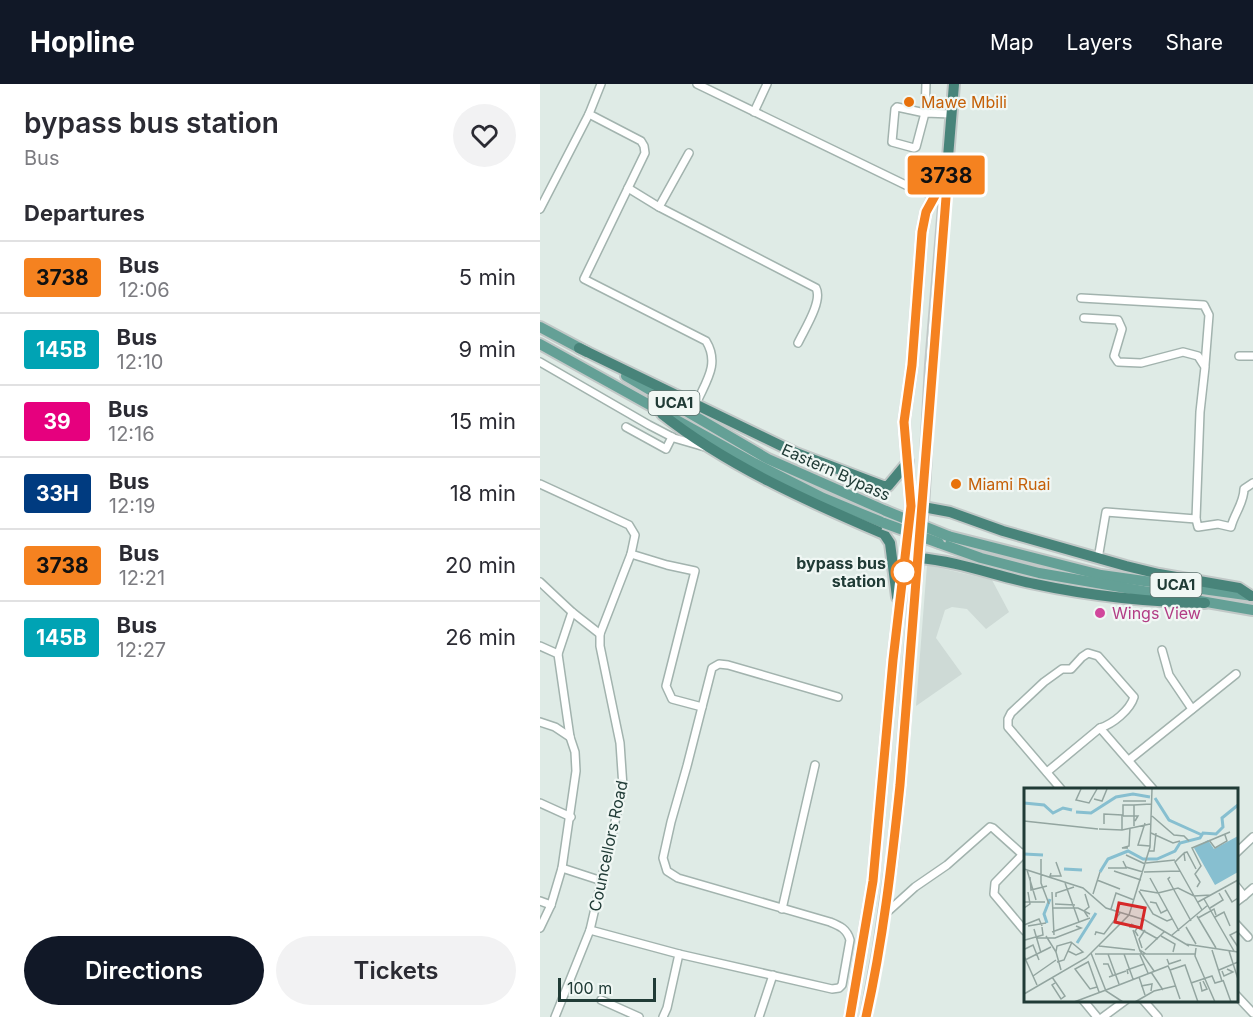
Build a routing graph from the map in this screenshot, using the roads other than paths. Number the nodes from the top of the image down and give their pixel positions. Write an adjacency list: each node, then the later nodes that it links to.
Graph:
1 (601, 84): 8 (street)
2 (697, 84): 6 (street)
3 (767, 84): 6 (street)
4 (926, 84): 7 (street)
5 (954, 84): 9 (highway)
6 (754, 112): 13 (street)
7 (925, 113): 7 (street); 9 (street)
8 (589, 114): 12 (street); 15 (street)
9 (952, 114): 11 (highway)
10 (689, 153): 14 (street)
11 (948, 172): 13 (highway); 25 (highway)
12 (628, 188): 14 (street); 28 (street)
13 (935, 195): 26 (highway)
14 (659, 207): 19 (street)
15 (540, 209)
16 (1081, 298): 27 (street)
17 (1084, 318): 27 (street)
18 (540, 327): 21 (main road, Eastern Bypass / UCA1)
19 (798, 343)
20 (540, 344): 29 (main road, Eastern Bypass / UCA1)
21 (579, 348): 28 (highway); 41 (main road, Eastern Bypass / UCA1, bridge)
22 (1239, 356): 23 (street)
23 (1253, 356)
24 (540, 362): 31 (street)
25 (932, 364): 26 (highway); 36 (highway)
26 (912, 365): 33 (highway)
27 (1204, 367): 37 (street)
28 (696, 404): 33 (highway)
29 (662, 414): 32 (highway); 41 (main road, Eastern Bypass / UCA1, bridge)
30 (626, 427): 31 (street)
31 (672, 437): 32 (street)
32 (715, 449): 47 (highway)
33 (908, 462): 47 (highway)
34 (1253, 483): 37 (street)
35 (540, 484): 38 (street)
36 (923, 507): 39 (highway); 40 (highway)
37 (1196, 519): 40 (street)
38 (631, 554): 48 (street); 54 (street)
39 (918, 558): 44 (highway); 70 (highway)
40 (1098, 559): 43 (highway)
41 (1099, 579): 43 (main road, Eastern Bypass / UCA1); 44 (main road, Eastern Bypass / UCA1)
42 (540, 582): 46 (street)
43 (1252, 596)
44 (1204, 603): 45 (main road, Eastern Bypass / UCA1)
45 (1253, 610)
46 (572, 612): 48 (street); 51 (street)
47 (899, 612): 72 (highway)
48 (600, 634): 71 (street, Councellors Road)
49 (540, 646): 51 (street)
50 (1162, 650): 55 (street)
51 (558, 654): 58 (street)
52 (1236, 674): 55 (street)
53 (838, 697): 54 (street)
54 (702, 707): 79 (street)
55 (1192, 709): 59 (street)
56 (540, 722): 58 (street)
57 (1100, 728): 59 (street); 61 (street); 61 (street)
58 (570, 737): 65 (street)
59 (1129, 760): 63 (street)
60 (816, 765): 79 (street)
61 (1047, 772): 62 (street)
62 (1060, 788)
63 (1152, 788)
64 (540, 803): 65 (street)
65 (571, 817): 69 (street)
66 (1253, 837): 67 (street)
67 (1238, 851)
68 (1023, 853): 80 (street); 84 (street)
69 (562, 868): 71 (street); 78 (street)
70 (888, 880): 72 (highway); 80 (highway)
71 (602, 881): 83 (street, Councellors Road)
72 (873, 881): 86 (highway)
73 (1238, 888): 75 (street)
74 (1253, 888): 75 (street)
75 (1244, 896): 76 (street)
76 (1238, 900)
77 (540, 901): 78 (street)
78 (550, 905): 82 (street)
79 (782, 909): 85 (street)
80 (884, 915): 90 (highway)
81 (1238, 926): 87 (street)
82 (540, 928)
83 (590, 930): 88 (street); 100 (street, Councellors Road)
84 (1024, 930)
85 (848, 933): 86 (street); 91 (street)
86 (864, 935): 89 (highway)
87 (1248, 937)
88 (679, 954): 91 (street); 102 (street)
89 (860, 965): 90 (highway); 97 (highway)
90 (875, 969): 98 (highway)
91 (773, 975): 103 (street)
92 (1238, 997): 99 (street)
93 (601, 1000): 101 (street)
94 (1085, 1002): 104 (street)
95 (1123, 1002): 105 (street)
96 (1145, 1002): 106 (street)
97 (852, 1012): 98 (highway)
98 (867, 1013)
99 (1253, 1013)
100 (555, 1017)
101 (639, 1017)
102 (663, 1017)
103 (759, 1017)
104 (1097, 1017)
105 (1103, 1017)
106 (1158, 1017)

